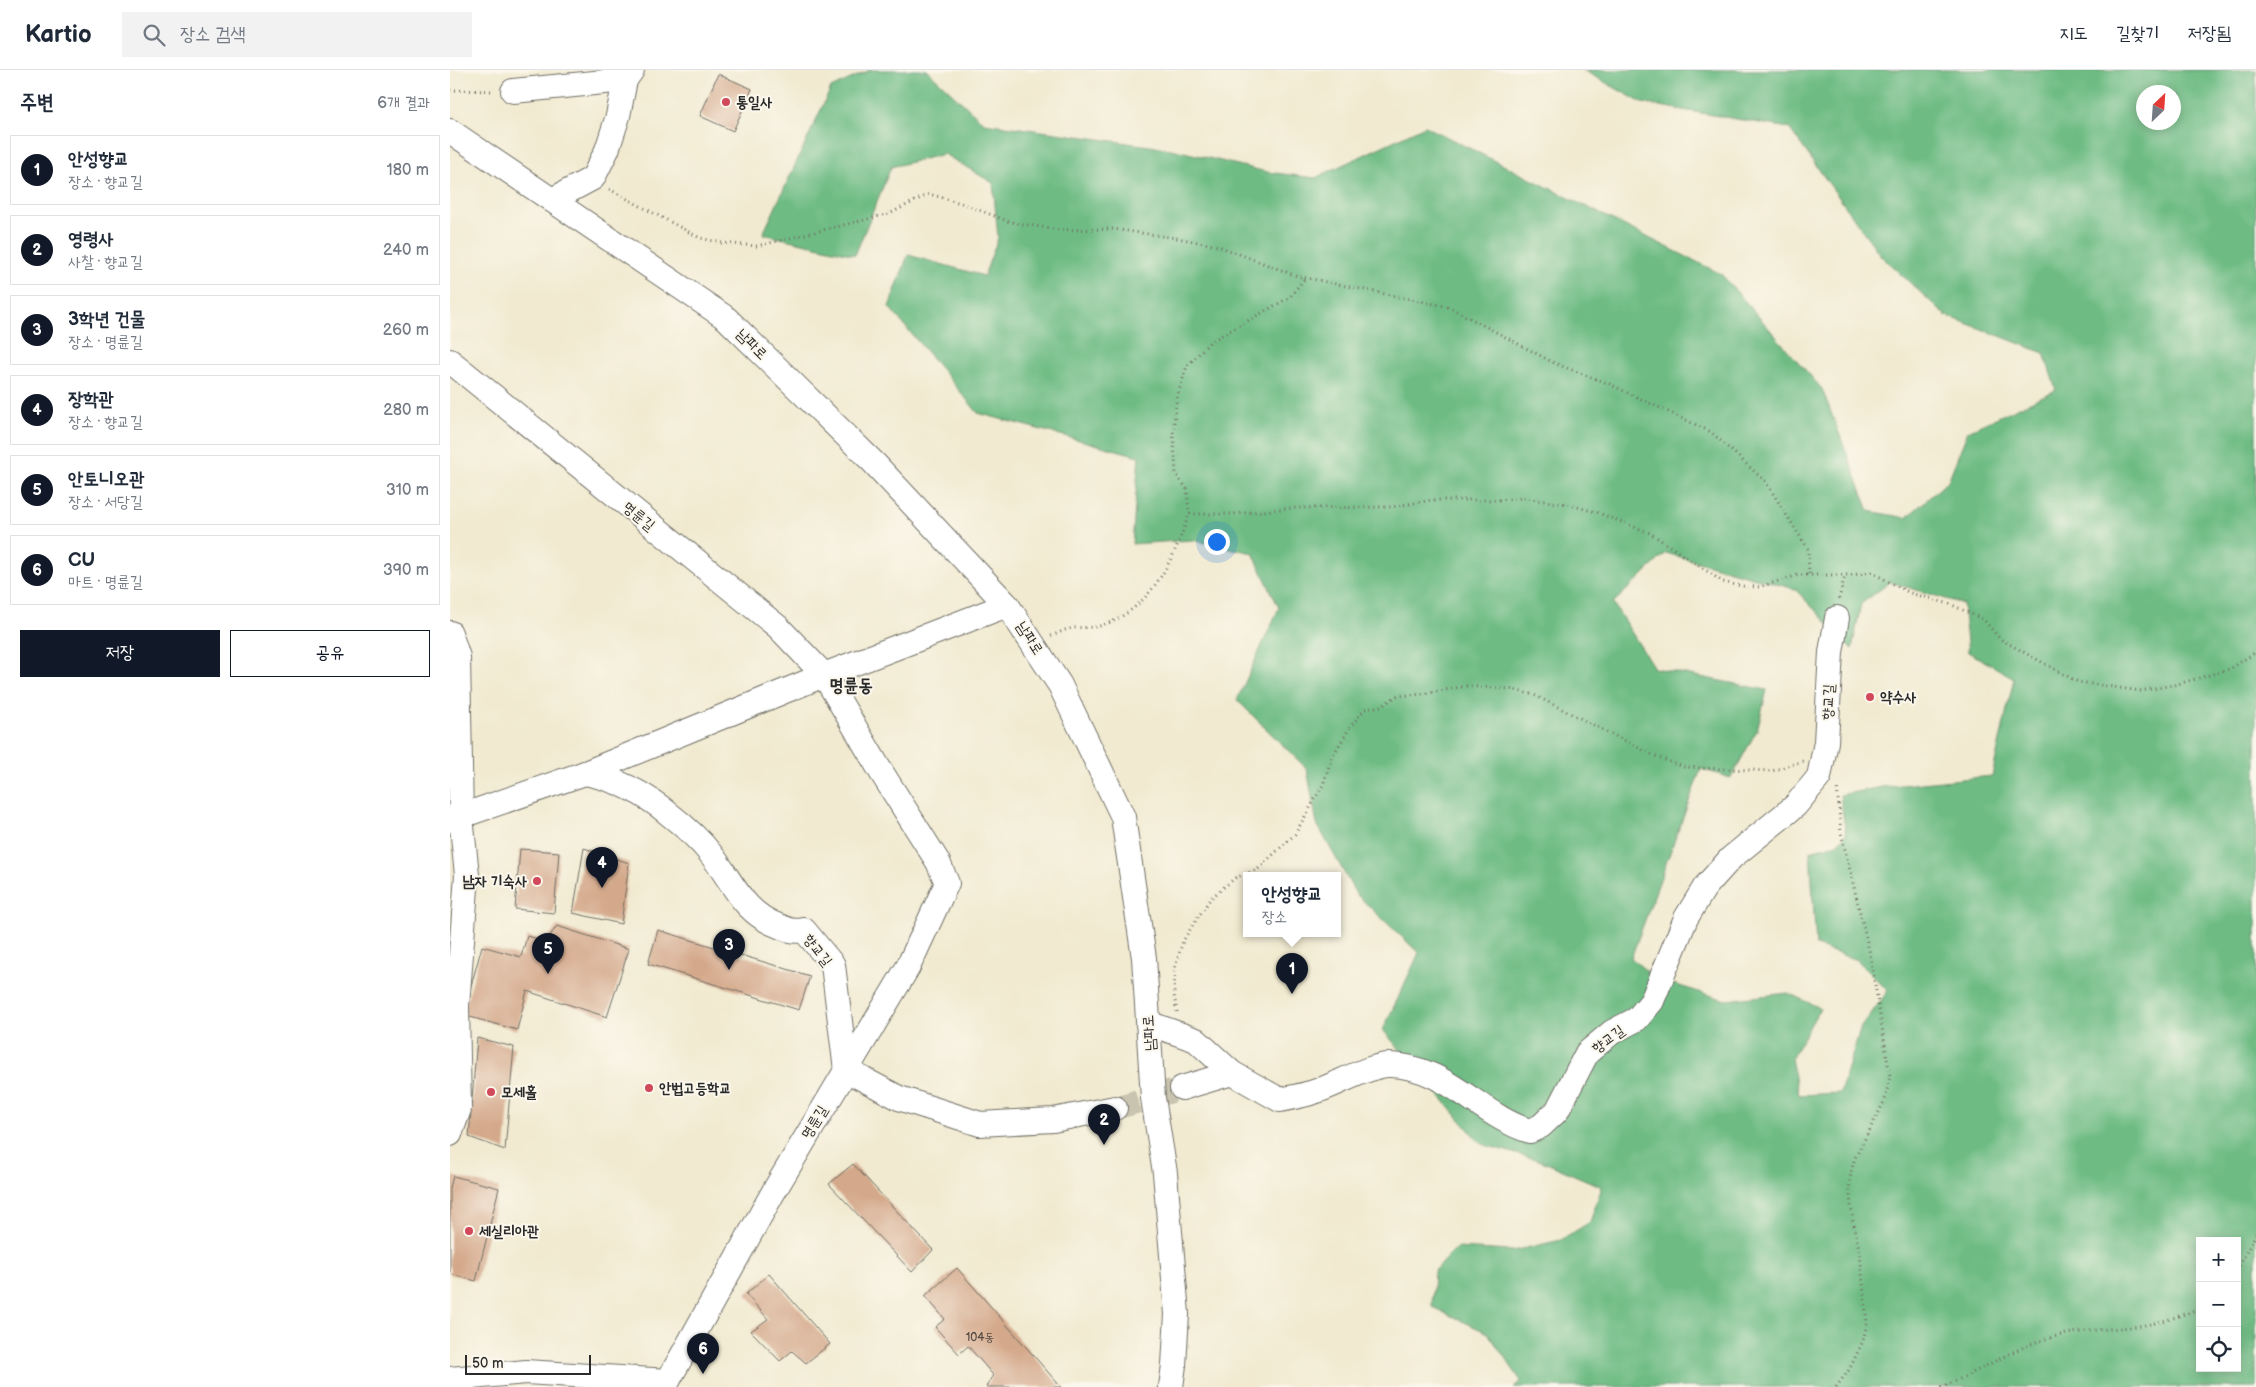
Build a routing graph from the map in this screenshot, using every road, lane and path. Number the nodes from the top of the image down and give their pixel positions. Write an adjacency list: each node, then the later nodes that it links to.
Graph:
1 (629, 75): 3 (street); 5 (street)
2 (450, 90): 3 (path)
3 (514, 91)
4 (450, 131): 6 (street, 남파로)
5 (594, 178): 6 (street); 7 (path)
6 (552, 200): 11 (street, 남파로)
7 (1306, 278): 9 (path); 10 (path)
8 (450, 361): 16 (street, 명륜길)
9 (1188, 514): 10 (path); 14 (path)
10 (1809, 575): 15 (path)
11 (1008, 605): 14 (street, 남파로); 16 (street)
12 (1837, 618): 17 (street, 향교길)
13 (450, 633): 19 (street)
14 (1033, 644): 22 (street, 남파로)
15 (2256, 652)
16 (824, 675): 18 (street); 24 (street, 명륜길)
17 (1824, 750): 20 (path); 25 (street, 향교길); 35 (path)
18 (585, 773): 19 (street); 24 (street, 향교길)
19 (455, 818): 28 (street)
20 (1250, 872)
21 (1243, 875): 23 (path)
22 (1148, 1023): 23 (street, 향교길); 34 (street, 남파로)
23 (1182, 1035): 25 (street, 향교길)
24 (846, 1070): 27 (street); 33 (street, 명륜길)
25 (1232, 1073): 26 (street)
26 (1182, 1088)
27 (1115, 1108)
28 (450, 1134)
29 (2256, 1234): 30 (path)
30 (2241, 1262)
31 (2196, 1309): 36 (path)
32 (450, 1379): 33 (street, 명륜길)
33 (671, 1384)
34 (1171, 1387)
35 (1836, 1387)
36 (1941, 1387)

